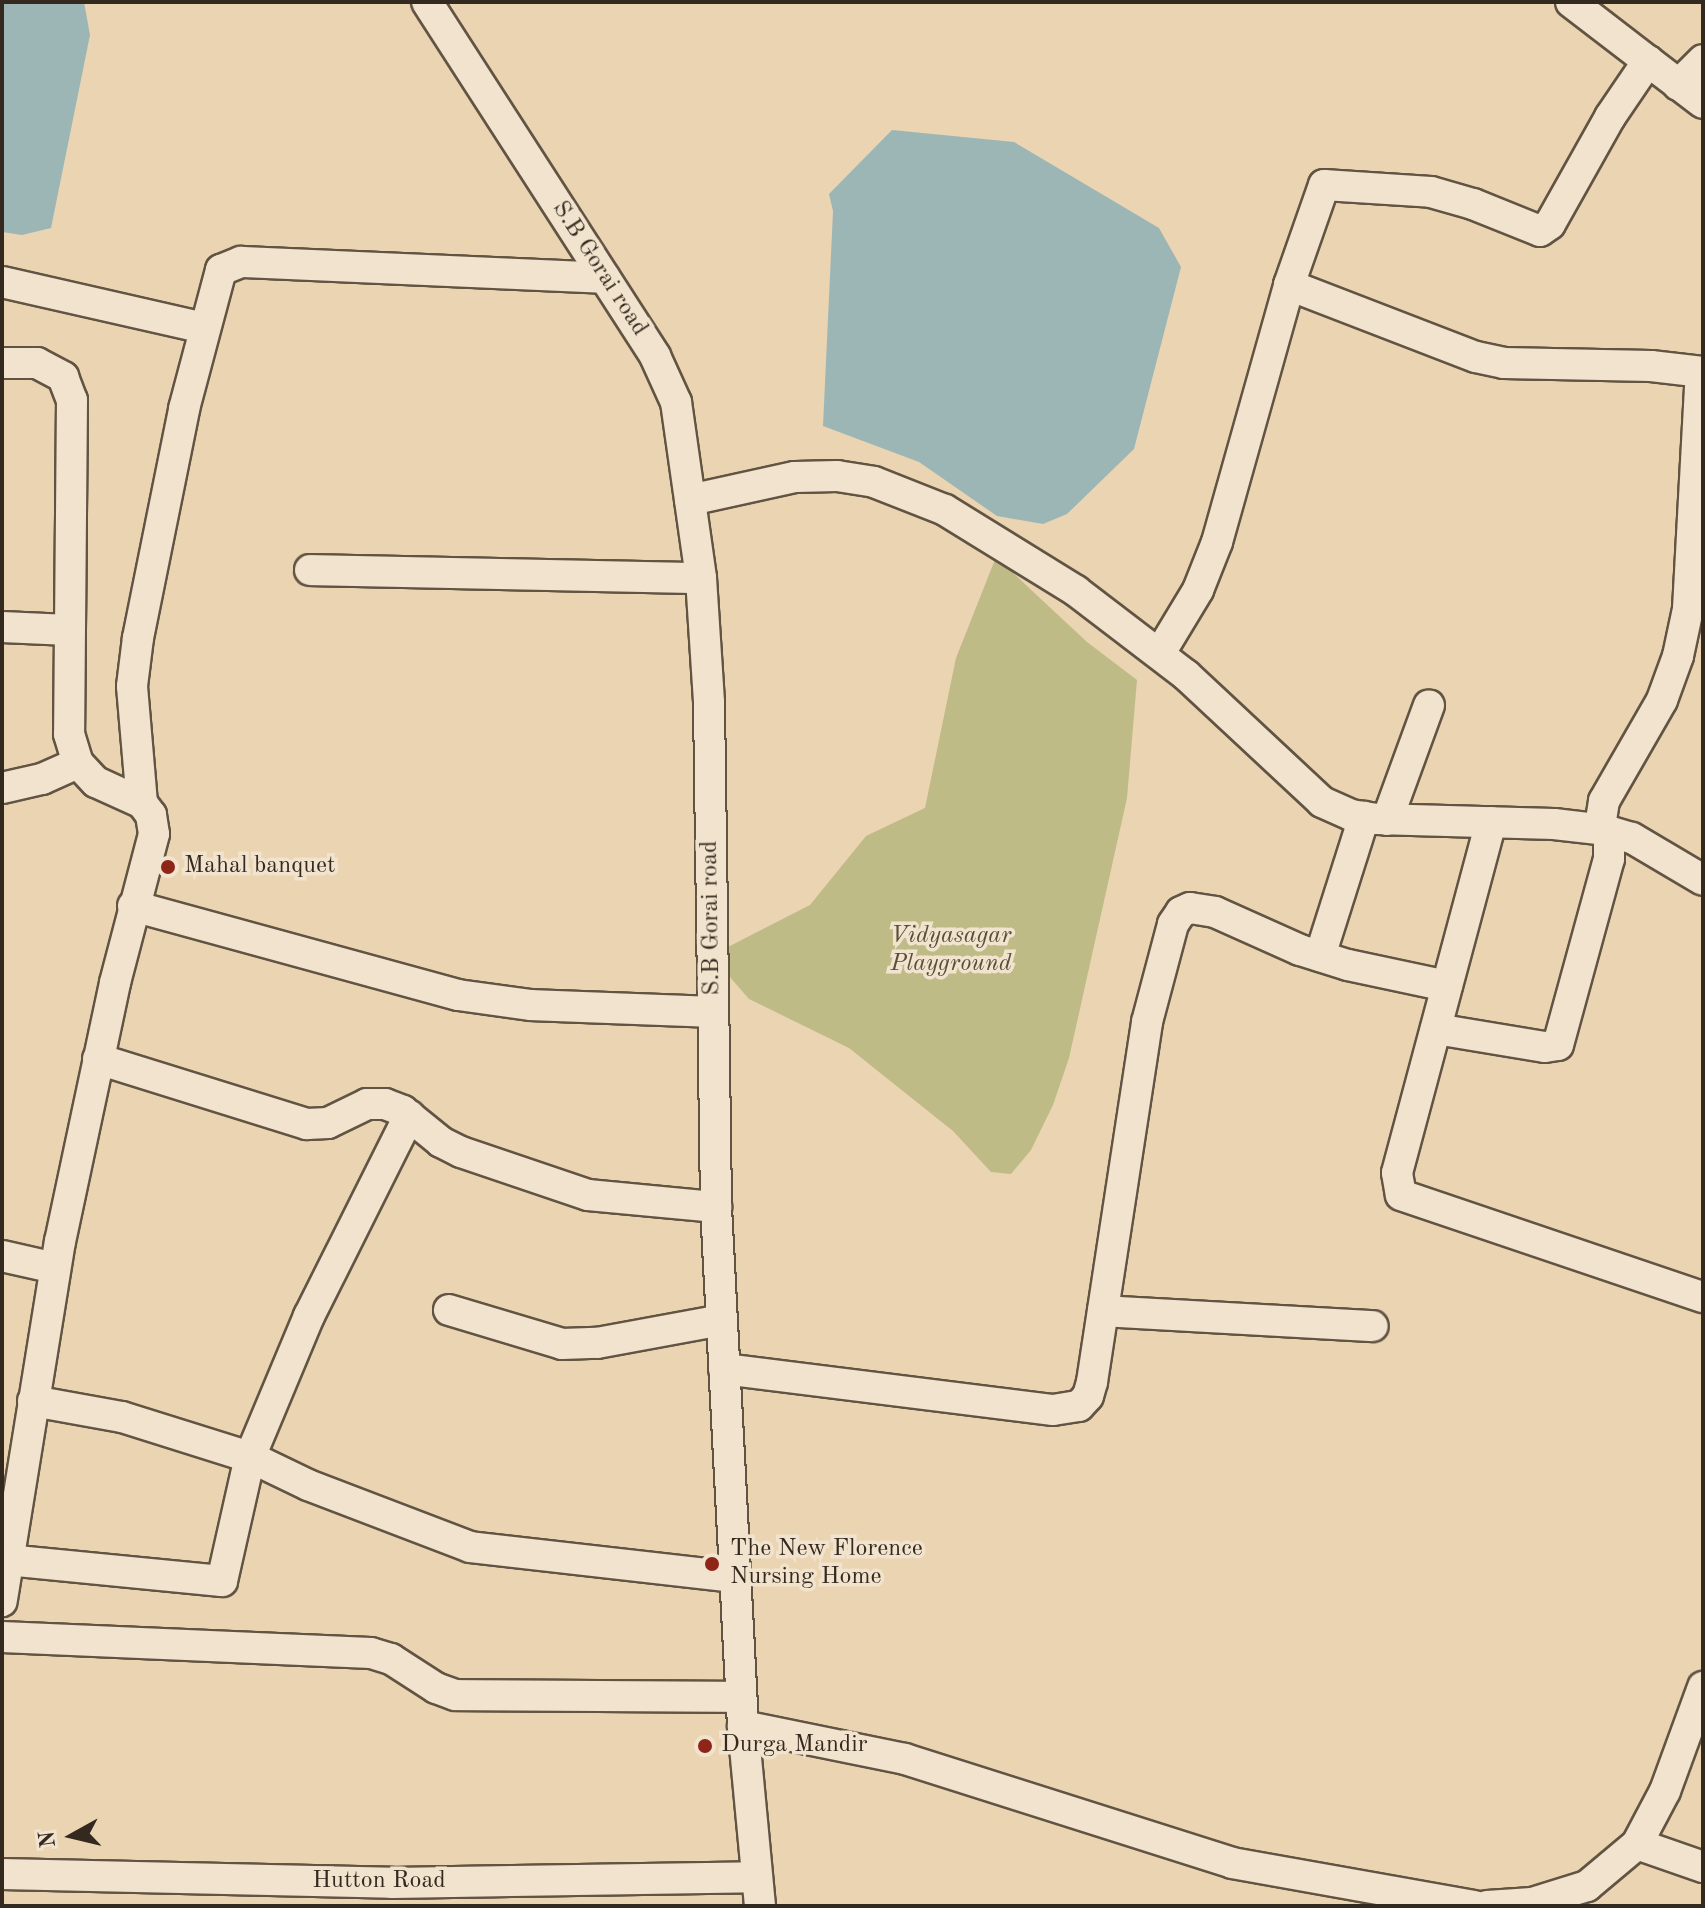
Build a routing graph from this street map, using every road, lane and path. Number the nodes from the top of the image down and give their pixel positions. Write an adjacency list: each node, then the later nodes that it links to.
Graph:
1 (1571, 2): 4 (street)
2 (440, 7): 7 (street, S.B Gorai road)
3 (1703, 60): 5 (street)
4 (1648, 61): 5 (street); 9 (street)
5 (1678, 85): 6 (street)
6 (1703, 103)
7 (605, 278): 10 (street); 13 (street, S.B Gorai road)
8 (2, 282): 10 (street)
9 (1289, 285): 12 (street); 18 (street)
10 (205, 328): 22 (street)
11 (2, 363): 17 (street)
12 (1702, 372): 25 (street)
13 (690, 500): 15 (street, S.B Gorai road); 18 (street)
14 (310, 570): 15 (street)
15 (701, 578): 30 (street, S.B Gorai road)
16 (2, 627): 17 (street)
17 (69, 630): 20 (street)
18 (1160, 653): 23 (street)
19 (1429, 705): 23 (street)
20 (78, 763): 21 (street); 22 (street)
21 (2, 788)
22 (142, 803): 27 (street)
23 (1375, 819): 24 (street); 28 (street)
24 (1491, 822): 25 (street); 29 (street)
25 (1605, 830): 26 (street); 31 (street)
26 (1703, 880)
27 (133, 906): 30 (street); 32 (street)
28 (1320, 956): 29 (street); 39 (street)
29 (1447, 986): 31 (street)
30 (713, 1012): 34 (street, S.B Gorai road)
31 (1436, 1029): 37 (street)
32 (98, 1059): 33 (street); 36 (street)
33 (409, 1116): 34 (street); 44 (street)
34 (716, 1207): 40 (street, S.B Gorai road)
35 (2, 1256): 36 (street)
36 (55, 1268): 43 (street)
37 (1703, 1297)
38 (449, 1310): 40 (street)
39 (1103, 1311): 41 (street); 42 (street)
40 (722, 1320): 42 (street, S.B Gorai road)
41 (1373, 1326)
42 (724, 1369): 46 (street, S.B Gorai road)
43 (33, 1401): 44 (street); 45 (street)
44 (250, 1457): 45 (street); 46 (street)
45 (7, 1560): 47 (street)
46 (735, 1577): 50 (street, S.B Gorai road)
47 (2, 1601)
48 (2, 1637): 50 (street)
49 (1703, 1687): 51 (street)
50 (742, 1711): 55 (street, S.B Gorai road); 56 (street)
51 (1637, 1844): 52 (street); 58 (street)
52 (1703, 1867)
53 (2, 1874): 54 (street, Hutton Road)
54 (152, 1892): 57 (street, Hutton Road)
55 (758, 1892): 57 (street, Hutton Road)
56 (1336, 1894): 59 (street)
57 (392, 1895)
58 (1534, 1904): 60 (street)
59 (1474, 1906)
60 (1487, 1906)

